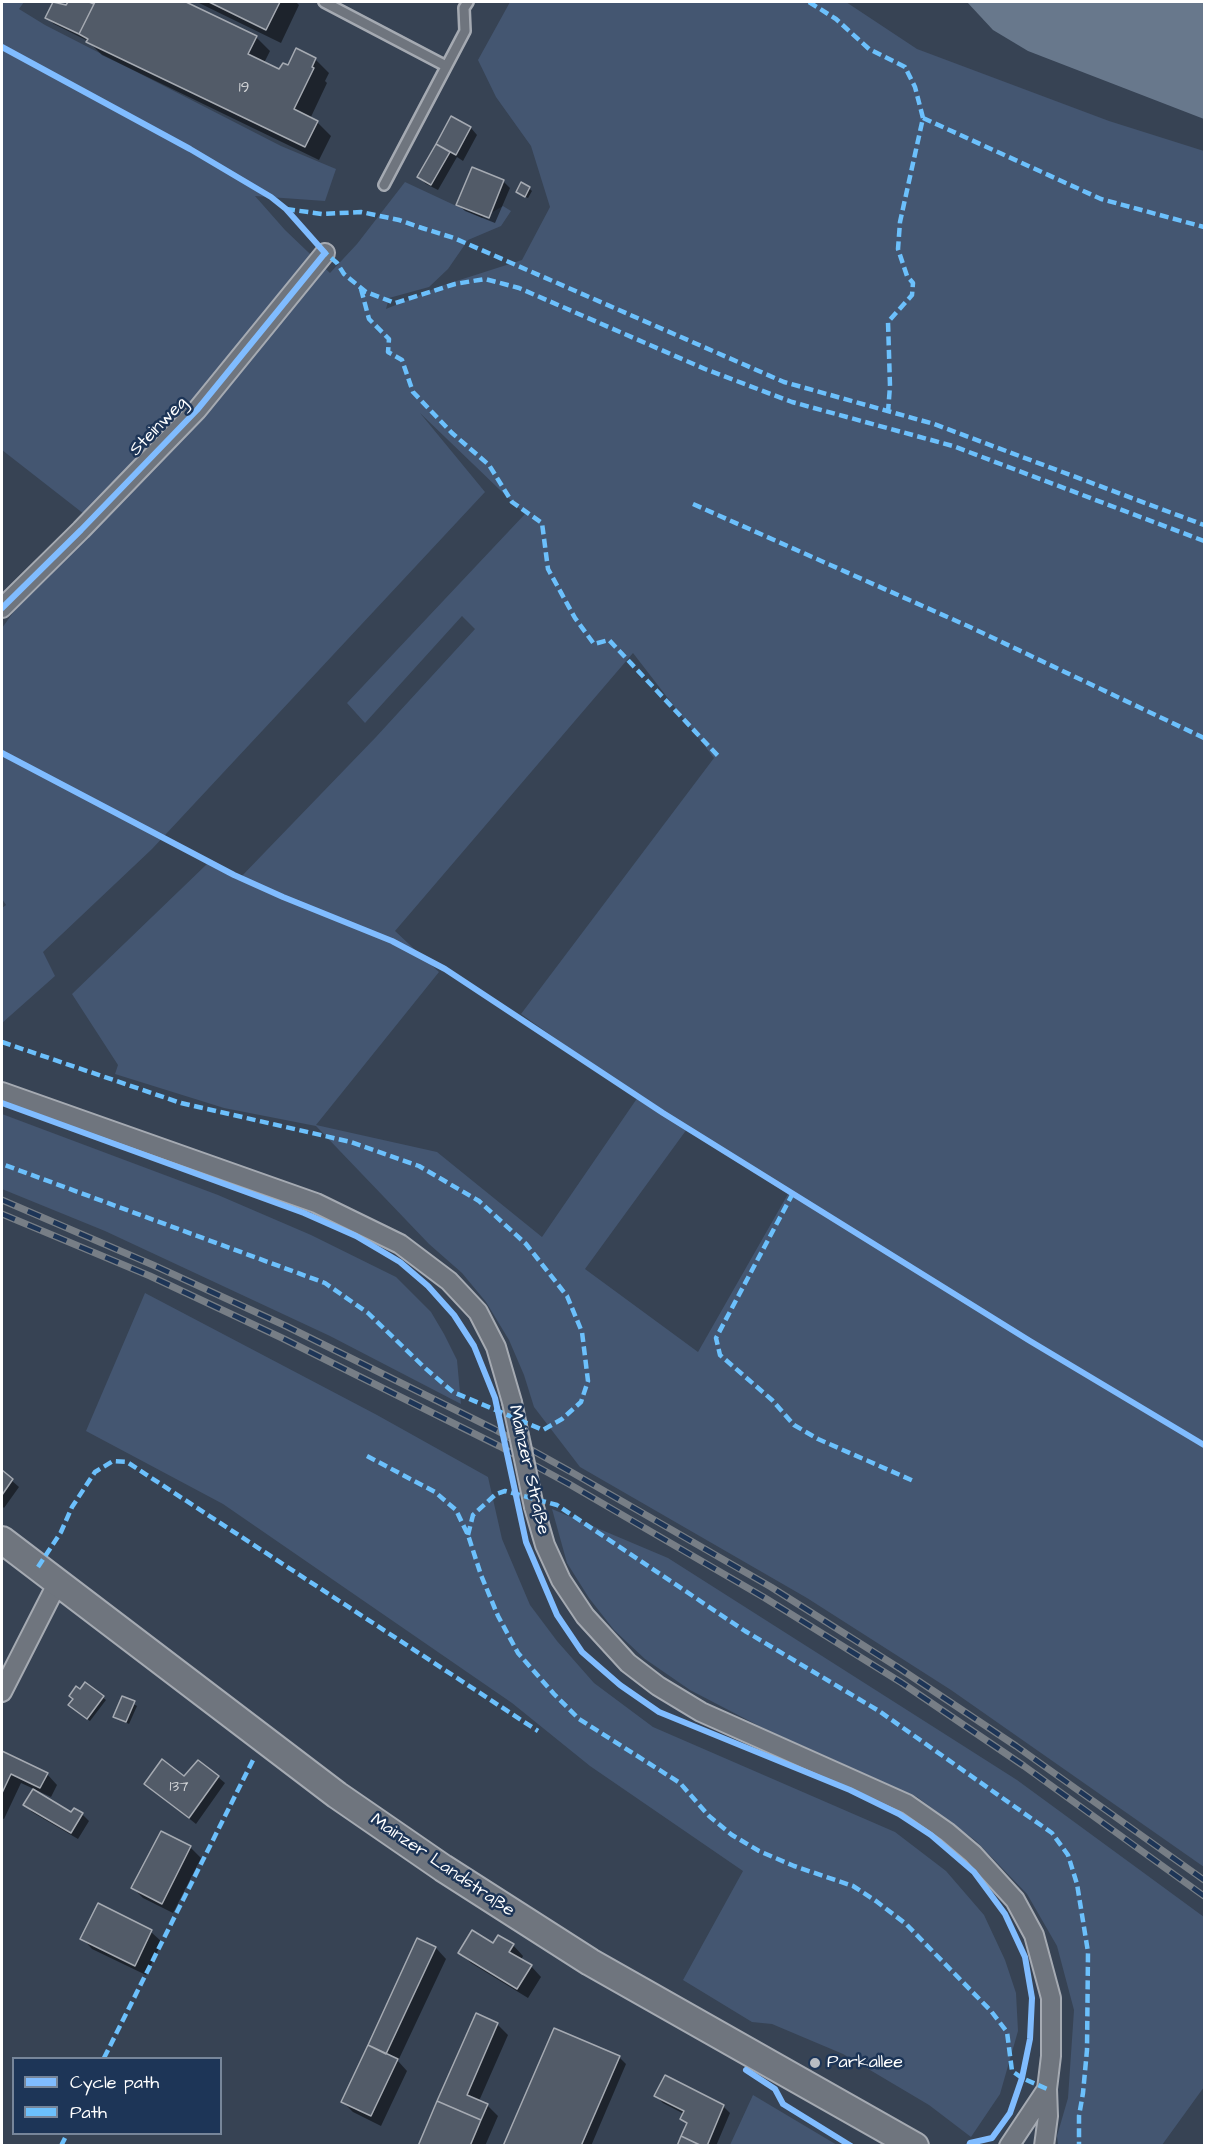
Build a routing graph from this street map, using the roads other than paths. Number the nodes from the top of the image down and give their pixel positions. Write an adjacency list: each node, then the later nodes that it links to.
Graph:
1 (324, 2): 3 (lane)
2 (468, 2): 3 (lane)
3 (446, 66): 4 (lane)
4 (384, 185)
5 (325, 253): 6 (street, Steinweg)
6 (2, 608)
7 (2, 1092): 11 (street, Mainzer Straße, bridge)
8 (2, 1540): 9 (main road, Mainzer Landstraße)
9 (58, 1582): 10 (street); 12 (main road, Mainzer Landstraße)
10 (2, 1692)
11 (1047, 2089): 13 (street); 14 (street, Mainzer Straße)
12 (910, 2144)
13 (1009, 2145)
14 (1044, 2145)

